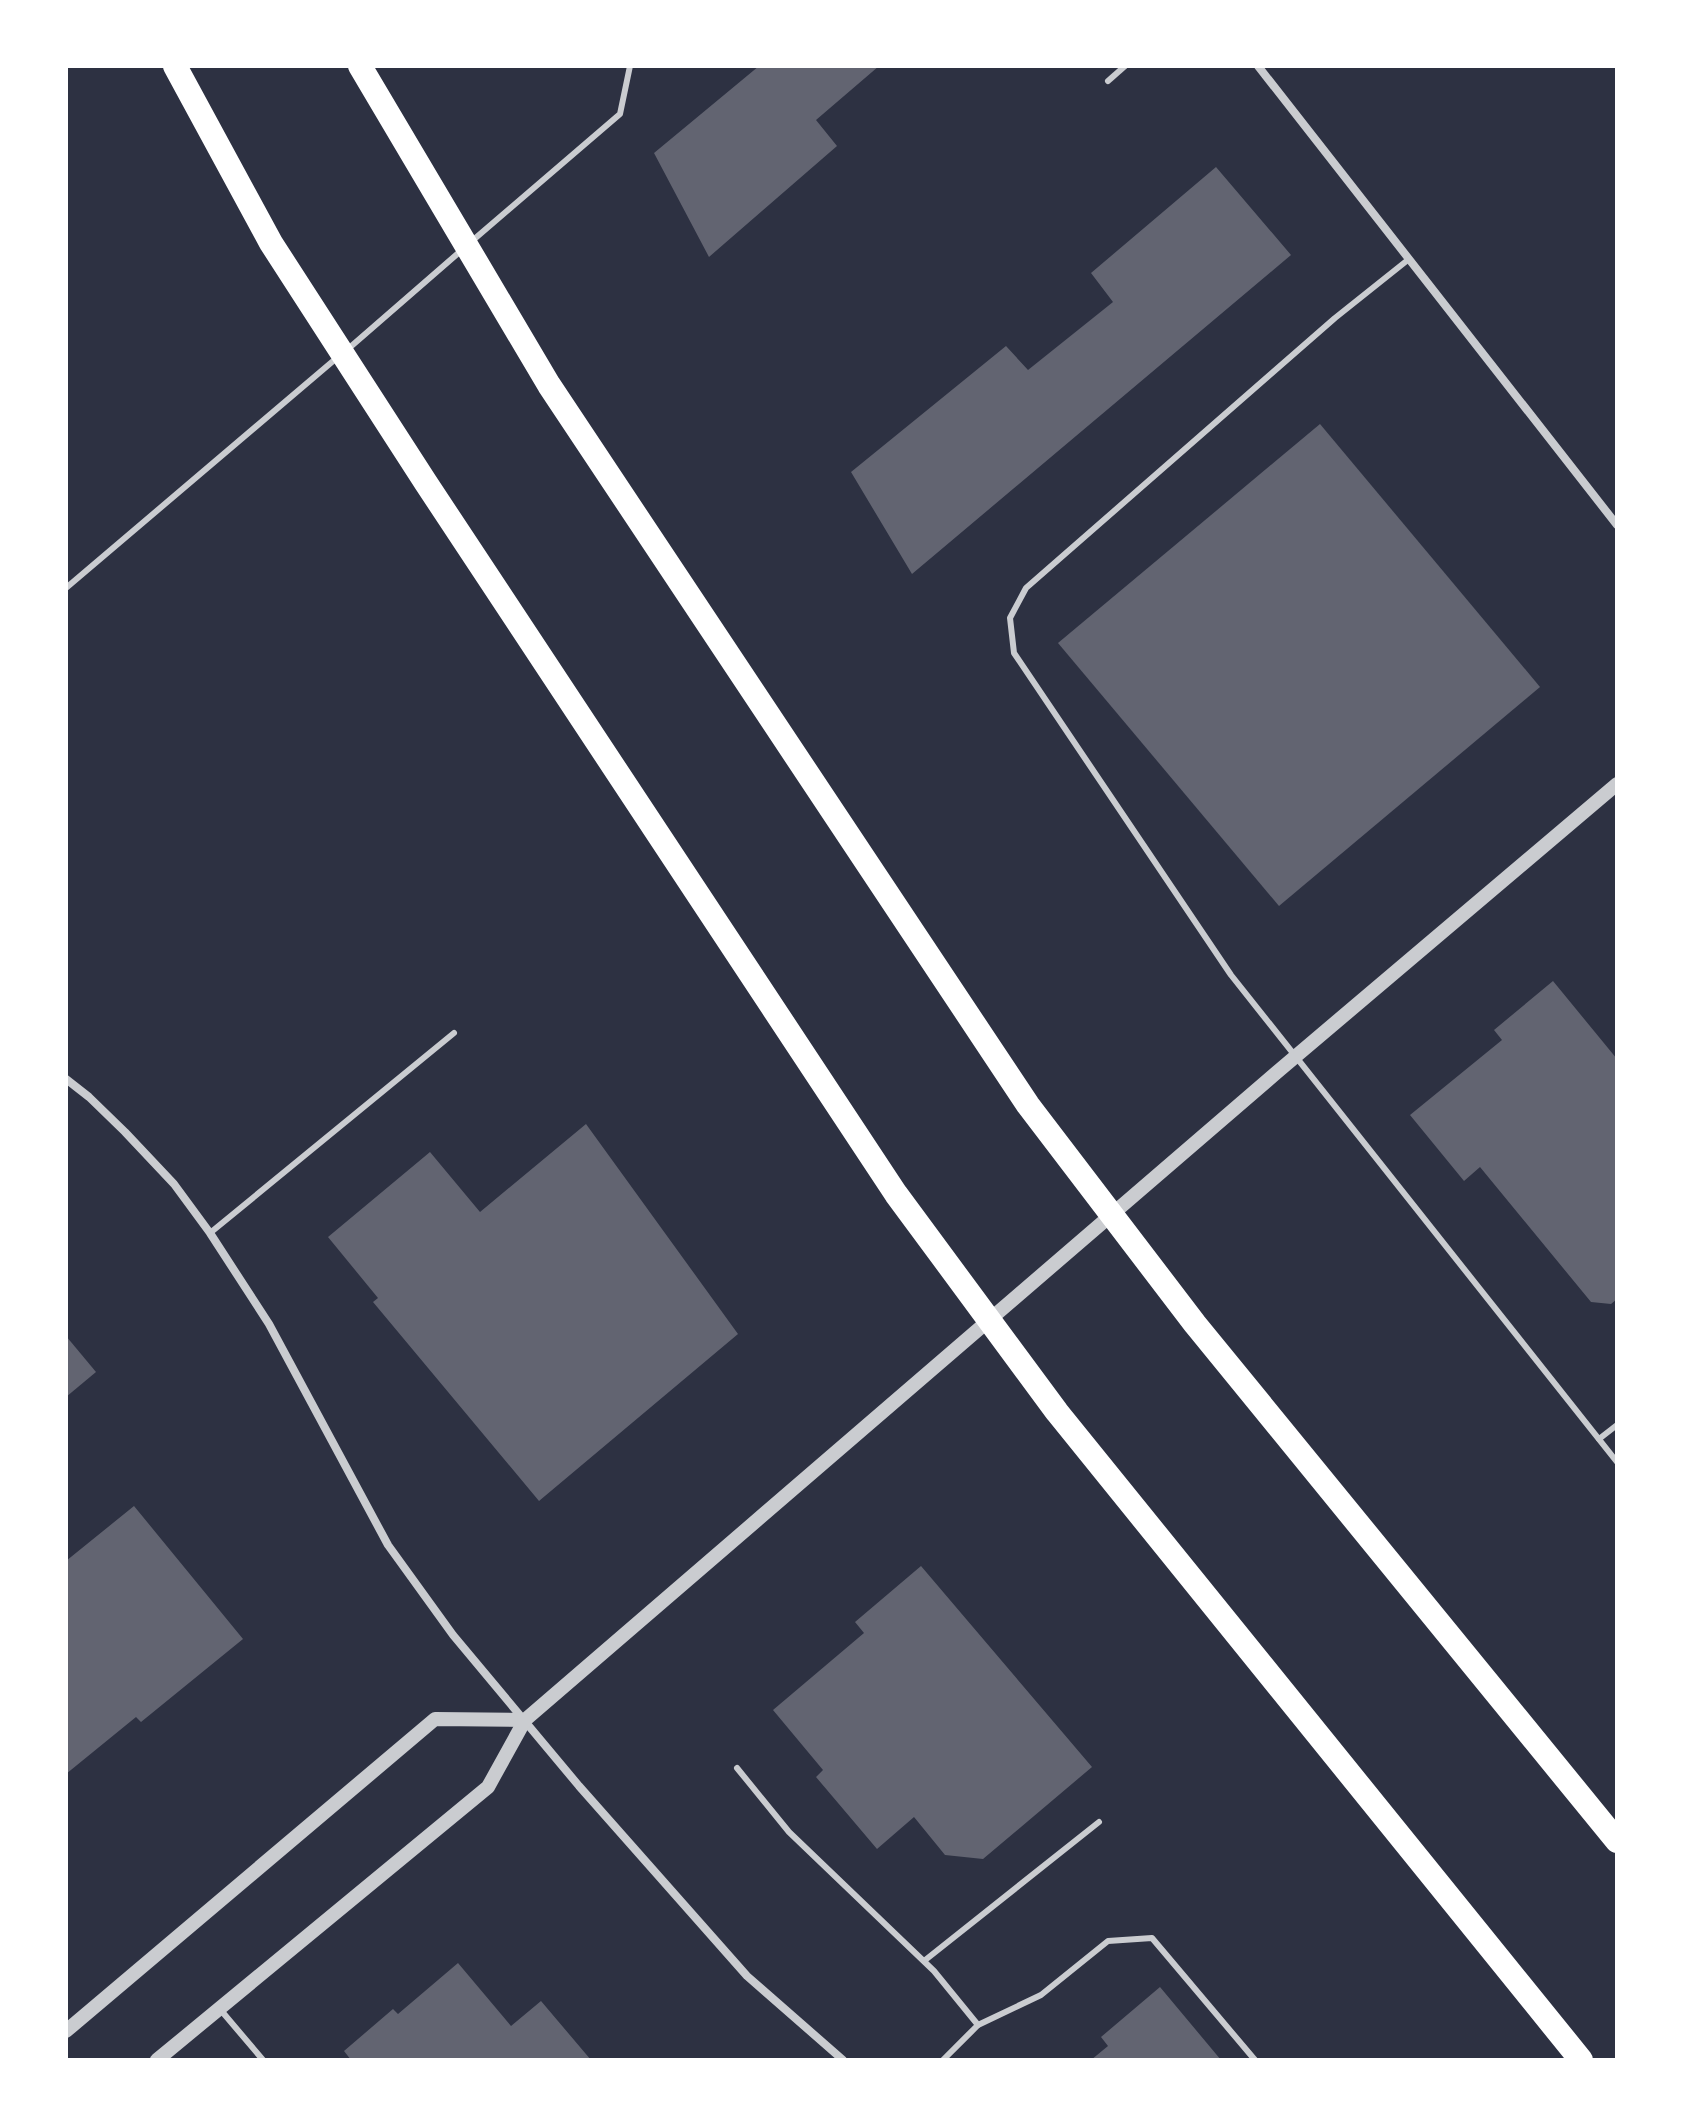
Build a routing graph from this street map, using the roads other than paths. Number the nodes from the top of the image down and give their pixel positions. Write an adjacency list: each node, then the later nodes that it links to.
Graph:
1 (175, 66): 31 (highway)
2 (360, 66): 21 (highway)
3 (630, 66): 9 (lane)
4 (1125, 66): 6 (lane)
5 (1258, 66): 7 (street)
6 (1108, 81)
7 (1409, 259): 8 (street); 12 (lane)
8 (1617, 525)
9 (66, 588)
10 (1617, 784): 12 (street)
11 (454, 1033): 14 (lane)
12 (1297, 1056): 16 (lane); 18 (street)
13 (66, 1079): 14 (street)
14 (210, 1233): 18 (street)
15 (1617, 1425): 16 (lane)
16 (1599, 1439): 17 (lane)
17 (1617, 1462)
18 (525, 1720): 23 (street); 25 (street); 28 (street)
19 (737, 1768): 22 (lane)
20 (1099, 1822): 22 (lane)
21 (1617, 1841)
22 (924, 1961): 24 (lane)
23 (219, 2008): 26 (street); 27 (lane)
24 (978, 2025): 29 (lane); 30 (lane)
25 (66, 2031)
26 (157, 2060)
27 (263, 2060)
28 (843, 2060)
29 (943, 2060)
30 (1255, 2060)
31 (1581, 2060)

